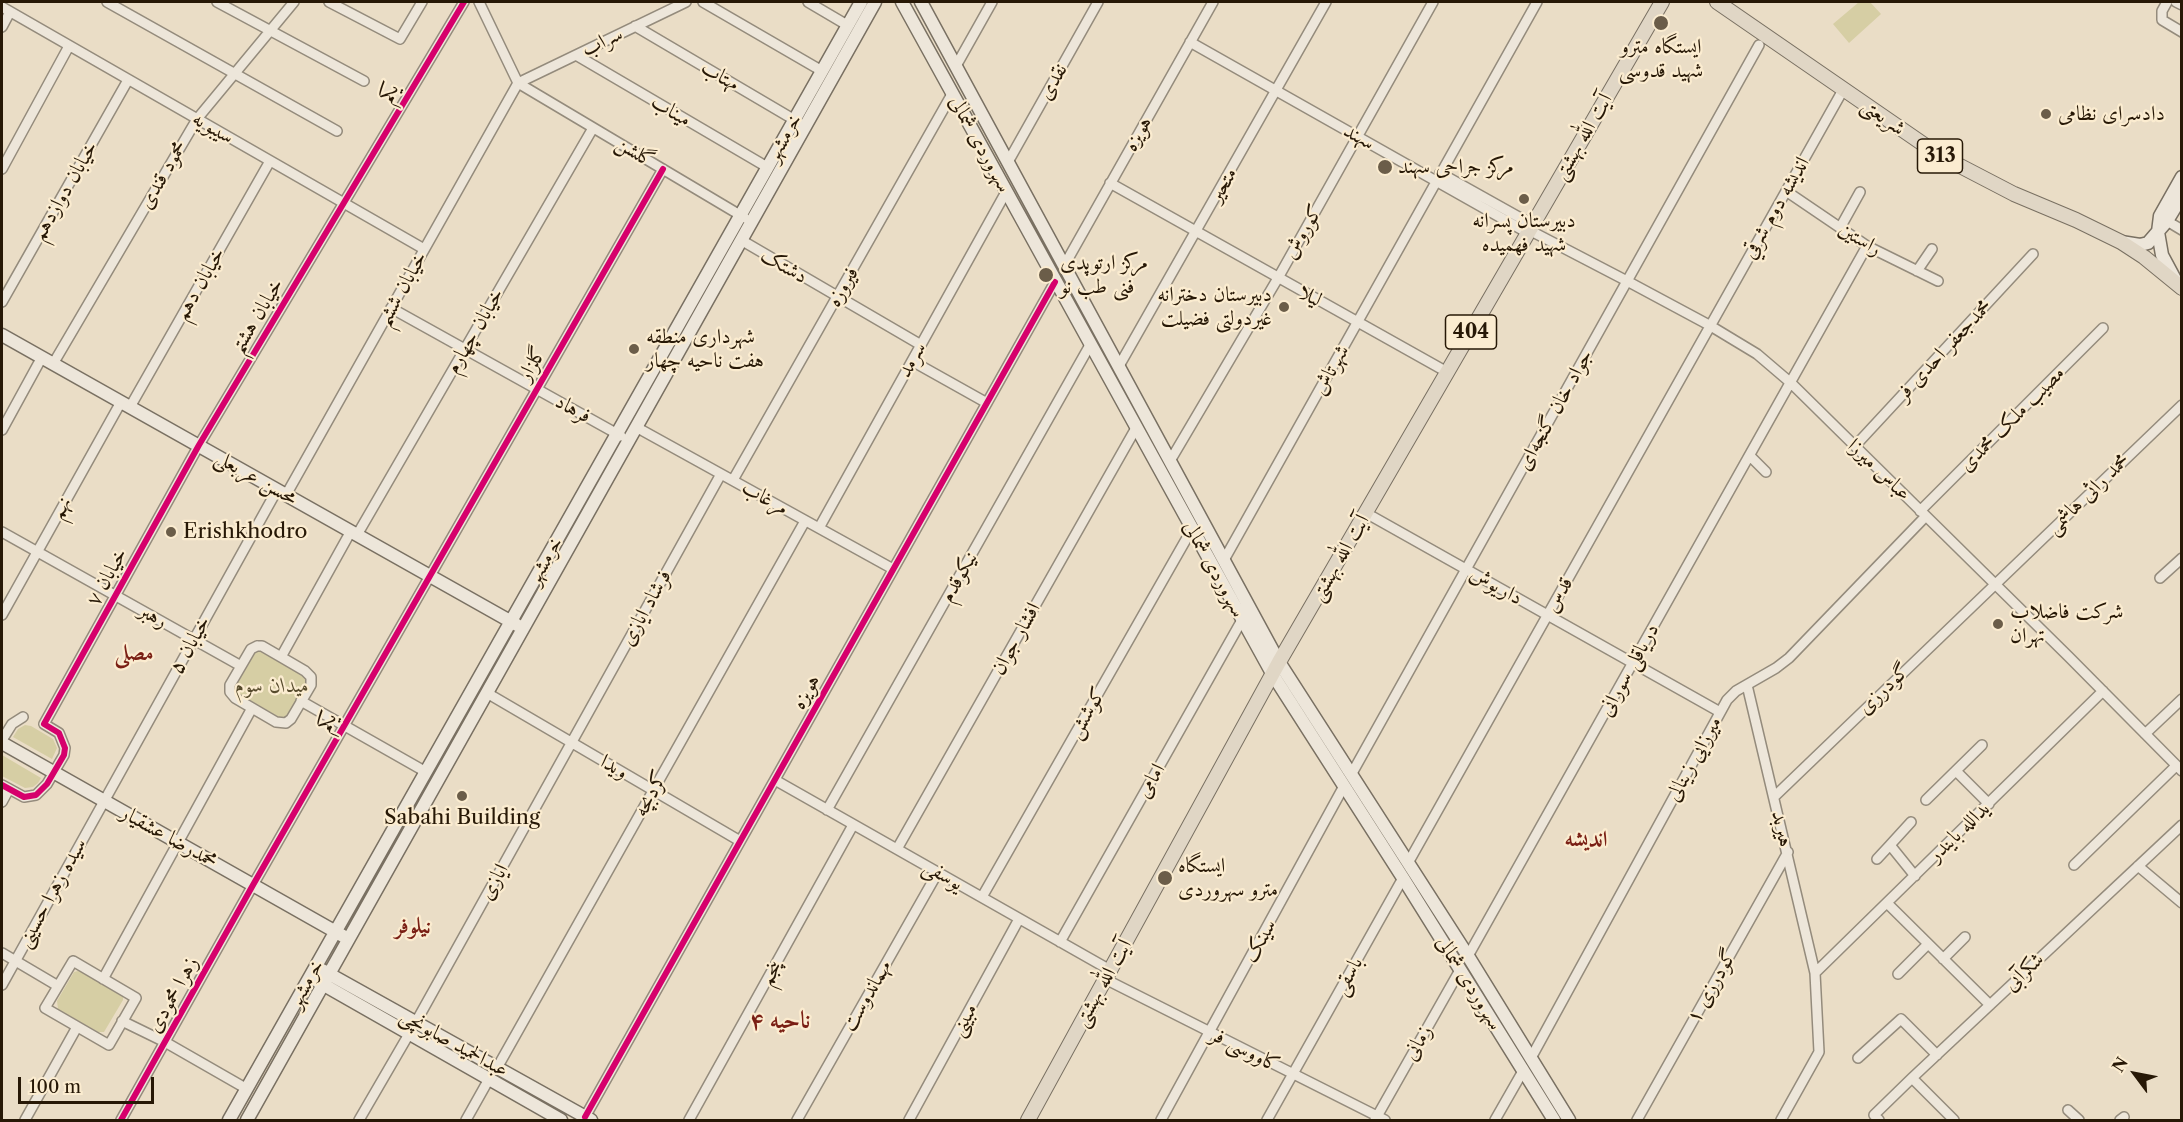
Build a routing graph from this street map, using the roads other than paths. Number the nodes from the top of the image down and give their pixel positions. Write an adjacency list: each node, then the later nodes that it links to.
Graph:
1 (107, 2): 38 (street)
2 (217, 2): 30 (street)
3 (294, 2): 30 (street, محمود قندی)
4 (329, 2): 5 (street)
5 (422, 2)
6 (464, 2): 62 (street, یکم)
7 (479, 2): 41 (street)
8 (686, 2): 28 (street, سراب)
9 (703, 2): 37 (street)
10 (808, 2): 27 (street)
11 (861, 2): 27 (main road, خرمشهر)
12 (875, 2): 46 (main road, خرمشهر)
13 (902, 2): 44 (main road, سهروردی شمالی)
14 (921, 2): 36 (main road, سهروردی شمالی)
15 (992, 2): 36 (street)
16 (1098, 2): 51 (street, نقدی)
17 (1213, 2): 33 (street, هویزه)
18 (1326, 2): 43 (street, متحیر)
19 (1433, 2): 49 (street, کوروش)
20 (1537, 2): 55 (street, شهرتاش)
21 (1662, 2): 68 (main road, آیت الله بهشتی / 404)
22 (2167, 2): 31 (street)
23 (2175, 2): 25 (street)
24 (1723, 4): 32 (main road, شریعتی / 313)
25 (2181, 5)
26 (6, 9): 29 (street); 34 (street, سیبویه)
27 (847, 25): 37 (main road, خرمشهر)
28 (635, 26): 35 (street, سراب); 46 (street, مهتاب)
29 (2, 27)
30 (270, 30): 38 (street, محمود قندی); 40 (street)
31 (2181, 32)
32 (1762, 40): 42 (main road, شریعتی / 313); 80 (street, جواد خان گنجه‌ای)
33 (1190, 42): 43 (street, سهند); 57 (street, هویزه)
34 (69, 46): 39 (street, سیبویه); 53 (street)
35 (576, 55): 41 (street, سراب); 52 (street, میناب)
36 (956, 66): 51 (main road, سهروردی شمالی)
37 (822, 70): 46 (main road, خرمشهر)
38 (234, 74): 45 (street, محمود قندی); 48 (street)
39 (128, 80): 45 (street, سیبویه); 85 (street, خیابان دوازدهم)
40 (364, 81)
41 (518, 83): 47 (street, گلشن); 74 (street, خیابان ششم)
42 (1843, 90): 58 (street, انديشه دوم شرقي); 72 (main road, شریعتی / 313)
43 (1276, 91): 49 (street, سهند); 69 (street, متحیر)
44 (952, 94): 59 (main road, سهروردی شمالی); 84 (street, فیروزه)
45 (197, 119): 50 (street, سیبویه); 96 (street, محمود قندی)
46 (800, 122): 52 (main road, خرمشهر); 65 (main road, خرمشهر)
47 (593, 128): 54 (street, گلشن); 93 (street, خیابان چهارم)
48 (337, 131)
49 (1358, 136): 55 (street, سهند); 79 (street, کوروش)
50 (270, 161): 62 (street, سیبویه); 102 (street, خیابان دهم)
51 (1008, 162): 77 (main road, سهروردی شمالی)
52 (767, 167): 63 (main road, خرمشهر)
53 (2, 169)
54 (663, 169): 63 (street, گلشن); 100 (street, گلزار)
55 (1438, 176): 68 (street, سهند); 87 (street, شهرتاش)
56 (2181, 177): 70 (main road)
57 (1110, 183): 69 (street, لیلا); 77 (street, هویزه)
58 (1786, 191): 66 (street, راستین); 88 (street, انديشه دوم شرقي)
59 (1006, 192): 82 (main road, سهروردی شمالی); 91 (street, سرمد)
60 (1860, 192): 66 (street)
61 (2181, 196): 64 (main road)
62 (343, 202): 74 (street, سیبویه); 110 (street, خیابان هشتم)
63 (741, 215): 65 (street, گلشن); 104 (main road, خرمشهر)
64 (2167, 221): 67 (street); 70 (main road)
65 (752, 222): 71 (main road, خرمشهر)
66 (1840, 228): 73 (street, راستین)
67 (2181, 230)
68 (1532, 231): 80 (street, عباس میرزا); 98 (main road, آیت الله بهشتی / 404)
69 (1196, 232): 79 (street, لیلا); 97 (street, متحیر)
70 (2158, 232): 72 (main road); 83 (main road)
71 (741, 240): 84 (street, دشتک); 105 (main road, خرمشهر)
72 (2121, 242): 83 (main road, شریعتی / 313)
73 (1867, 246): 78 (street, راستین); 99 (street, دریاقلی سورانی)
74 (424, 249): 86 (street, خیابان ششم)
75 (1932, 249): 78 (street)
76 (2033, 254): 111 (street, محمدجعفر احدی فر)
77 (1064, 266): 82 (main road); 97 (main road, سهروردی شمالی)
78 (1917, 271): 81 (street, راستین)
79 (1278, 278): 87 (street, لیلا); 114 (street, کوروش)
80 (1627, 280): 88 (street, عباس میرزا); 131 (street, جواد خان گنجه‌ای)
81 (1938, 281)
82 (1055, 282): 92 (main road, سهروردی شمالی); 101 (street, هویزه)
83 (2179, 286)
84 (837, 296): 91 (street, دشتک); 118 (street, فیروزه)
85 (2, 302)
86 (392, 308): 93 (street, فرهاد); 119 (street, خیابان ششم)
87 (1358, 322): 98 (street, لیلا); 129 (street, شهرتاش)
88 (1709, 325): 99 (street, عباس میرزا); 137 (street, قدس)
89 (2103, 328): 121 (street, مصیب ملک محمدی)
90 (2, 335): 94 (main road, محسن عربعلی)
91 (921, 345): 95 (street, سرمد)
92 (1090, 345): 106 (main road, سهروردی شمالی); 173 (street, نیکوقدم)
93 (465, 349): 100 (street, فرهاد); 126 (street, خیابان چهارم)
94 (42, 357): 96 (main road, محسن عربعلی); 107 (street)
95 (912, 361): 101 (street); 123 (street, سرمد)
96 (53, 364): 102 (main road, محسن عربعلی)
97 (1119, 366): 114 (main road, سهروردی شمالی)
98 (1448, 372): 120 (main road, آیت الله بهشتی / 404)
99 (1791, 383): 111 (street, عباس میرزا); 112 (street, دریاقلی سورانی)
100 (536, 389): 108 (street, فرهاد); 132 (street, گلزار)
101 (987, 403): 130 (street, هویزه)
102 (126, 404): 110 (main road, محسن عربعلی); 127 (street, نهم)
103 (2181, 405): 134 (street, محمد راثی هاشمی)
104 (624, 421): 105 (main road); 108 (main road, خرمشهر)
105 (636, 427): 109 (main road, خرمشهر); 117 (street, مرغاب)
106 (1136, 428): 124 (main road, سهروردی شمالی); 180 (street, افشار جوان)
107 (2, 430)
108 (617, 434): 109 (street, فرهاد); 113 (main road, خرمشهر)
109 (629, 441): 115 (main road, خرمشهر)
110 (199, 446): 119 (main road, محسن عربعلی); 135 (street, خیابان ۷)
111 (1855, 446): 121 (street, عباس میرزا)
112 (1750, 456): 116 (street); 143 (street, دریاقلی سورانی)
113 (603, 460): 115 (main road); 139 (main road, خرمشهر)
114 (1170, 461): 129 (main road, سهروردی شمالی)
115 (614, 466): 140 (main road, خرمشهر)
116 (1766, 472)
117 (721, 474): 118 (street, مرغاب); 157 (street, فرشاد ایازی)
118 (733, 480): 122 (street, مرغاب)
119 (282, 492): 126 (main road, محسن عربعلی); 141 (street, خیابان ۵)
120 (1366, 513): 131 (street, داریوش); 145 (main road, آیت الله بهشتی / 404)
121 (1923, 513): 134 (street, عباس میرزا); 146 (street, میرزایی زینالی)
122 (805, 520): 123 (street, مرغاب); 167 (street, کردبچه)
123 (819, 528): 130 (street, مرغاب)
124 (1192, 529): 138 (main road, سهروردی شمالی); 190 (street, کوشش)
125 (2, 532): 127 (street, رهبر)
126 (354, 533): 132 (main road, محسن عربعلی); 142 (street, خیابان چهارم)
127 (37, 551): 135 (street, رهبر); 136 (street, نهم)
128 (2181, 558): 133 (street)
129 (1224, 560): 145 (main road, سهروردی شمالی)
130 (893, 569): 164 (street, هویزه)
131 (1466, 569): 137 (street, داریوش); 163 (street, جواد خان گنجه‌ای)
132 (430, 575): 139 (main road, محسن عربعلی); 154 (street, یکم)
133 (2160, 578)
134 (1994, 583): 147 (street, عباس میرزا); 168 (street, گودرزی)
135 (115, 595): 141 (street, رهبر); 162 (street, خیابان ۷)
136 (2, 615)
137 (1548, 615): 143 (street, داریوش); 183 (street, قدس)
138 (1242, 620): 145 (main road, سهروردی شمالی); 197 (street, امامی)
139 (511, 621): 140 (main road, محسن عربعلی); 161 (main road, خرمشهر)
140 (524, 628): 148 (main road, خرمشهر)
141 (193, 638): 144 (street, رهبر); 169 (street, خیابان ۵)
142 (280, 657): 144 (street); 150 (street)
143 (1633, 663): 152 (street, داریوش); 200 (street, دریاقلی سورانی)
144 (241, 666): 151 (street)
145 (1276, 668): 163 (main road, سهروردی شمالی); 165 (main road, سهروردی شمالی); 207 (main road, آیت الله بهشتی / 404)
146 (1747, 685): 152 (street, میرزایی زینالی); 168 (street, هیربد)
147 (2103, 692): 155 (street, عباس میرزا); 172 (street, یدالله بایندر)
148 (487, 693): 157 (street, ویدا); 196 (main road, خرمشهر)
149 (2181, 699): 155 (street)
150 (301, 701): 151 (street); 154 (street)
151 (252, 708): 178 (street)
152 (1720, 712): 220 (street, میرزایی زینالی)
153 (23, 717): 156 (street)
154 (344, 726): 161 (street); 189 (street, یکم)
155 (2145, 734): 159 (street, عباس میرزا)
156 (2, 742): 162 (main road, محمدرضا عشقیار)
157 (572, 742): 167 (street, ویدا); 214 (street, ایازی)
158 (1982, 746): 160 (street)
159 (2179, 768): 184 (street)
160 (1956, 771): 170 (street); 172 (street)
161 (426, 772): 194 (main road, خرمشهر)
162 (54, 773): 166 (street); 169 (main road, محمدرضا عشقیار)
163 (1351, 775): 183 (main road, سهروردی شمالی)
164 (775, 780): 173 (street, یوسفی); 177 (street, هویزه)
165 (1344, 786): 188 (main road, سهروردی شمالی); 216 (street, سینک)
166 (5, 787): 171 (street)
167 (653, 790): 177 (street, ویدا); 222 (street, کردبچه)
168 (1775, 796): 181 (street, هیربد)
169 (103, 800): 178 (main road, محمدرضا عشقیار); 202 (street, سیده زهرا حسینی)
170 (1926, 800)
171 (2, 802)
172 (1989, 804): 187 (street, یدالله بایندر)
173 (827, 810): 175 (street, یوسفی)
174 (1911, 822): 179 (street)
175 (854, 825): 180 (street, یوسفی); 239 (street, پنجم)
176 (2181, 825): 185 (street, شکرآبی)
177 (740, 841): 229 (street, هویزه)
178 (178, 843): 189 (main road, محمدرضا عشقیار); 208 (street)
179 (1890, 845): 182 (street); 187 (street)
180 (897, 849): 186 (street, یوسفی)
181 (1788, 852): 205 (street, هیربد); 248 (street, گودرزی ۱)
182 (1877, 859)
183 (1408, 863): 200 (main road, سهروردی شمالی)
184 (2074, 865)
185 (2138, 866): 192 (street); 212 (street, شکرآبی)
186 (938, 872): 190 (street, یوسفی); 240 (street, مهماندوست)
187 (1915, 876): 191 (street, یدالله بایندر)
188 (1403, 878): 203 (main road, سهروردی شمالی); 224 (street, باسقی)
189 (253, 885): 194 (main road, محمدرضا عشقیار); 218 (street, زهرا محمودی)
190 (982, 897): 193 (street, یوسفی)
191 (1887, 903): 198 (street); 205 (street, یدالله بایندر)
192 (2181, 903)
193 (1019, 919): 197 (street, یوسفی); 241 (street, مبینی)
194 (336, 931): 196 (main road, محمدرضا عشقیار); 204 (main road, خرمشهر)
195 (1965, 937): 201 (street)
196 (349, 939): 209 (main road, خرمشهر)
197 (1060, 942): 207 (street, یوسفی)
198 (1928, 944): 201 (street); 206 (street)
199 (2, 953): 202 (street)
200 (1468, 956): 220 (main road, سهروردی شمالی)
201 (1943, 959): 212 (street)
202 (15, 961): 210 (street, سیده زهرا حسینی); 211 (street)
203 (1460, 970): 223 (main road, سهروردی شمالی); 230 (street, زمانی)
204 (313, 972): 209 (main road, عبدالحمید صابونچی); 227 (main road, خرمشهر)
205 (1815, 973): 249 (street, هیربد)
206 (1898, 974)
207 (1108, 975): 216 (street, کاووسی فر); 242 (main road, آیت الله بهشتی / 404)
208 (103, 979): 211 (street); 213 (street)
209 (327, 979): 214 (main road, عبدالحمید صابونچی); 217 (main road, عبدالحمید صابونچی); 235 (main road, خرمشهر)
210 (2, 985)
211 (58, 986): 215 (street)
212 (1990, 1005): 219 (street, شکرآبی)
213 (122, 1021): 215 (street); 218 (street)
214 (416, 1022): 222 (main road, عبدالحمید صابونچی)
215 (77, 1027): 232 (street)
216 (1211, 1032): 224 (street, کاووسی فر); 243 (street, سینک)
217 (409, 1034): 226 (main road, عبدالحمید صابونچی); 236 (street)
218 (165, 1042): 227 (street); 233 (street, زهرا محمودی)
219 (1937, 1054): 221 (street); 225 (street, شکرآبی)
220 (1531, 1058): 223 (main road); 247 (main road, سهروردی شمالی)
221 (1858, 1058)
222 (497, 1068): 229 (main road, عبدالحمید صابونچی)
223 (1523, 1071): 245 (street); 246 (main road, سهروردی شمالی)
224 (1293, 1074): 230 (street, کاووسی فر); 244 (street, باسقی)
225 (1912, 1078): 231 (street, شکرآبی); 250 (street)
226 (489, 1079): 237 (street); 238 (main road, عبدالحمید صابونچی)
227 (247, 1089): 234 (main road, خرمشهر)
228 (2068, 1110): 251 (street)
229 (586, 1119)
230 (1379, 1119)
231 (1873, 1119)
232 (26, 1120)
233 (121, 1120)
234 (230, 1120)
235 (247, 1120)
236 (359, 1120)
237 (465, 1120)
238 (561, 1120)
239 (689, 1120)
240 (797, 1120)
241 (909, 1120)
242 (1028, 1120)
243 (1161, 1120)
244 (1267, 1120)
245 (1495, 1120)
246 (1554, 1120)
247 (1569, 1120)
248 (1637, 1120)
249 (1781, 1120)
250 (1954, 1120)
251 (2079, 1120)

